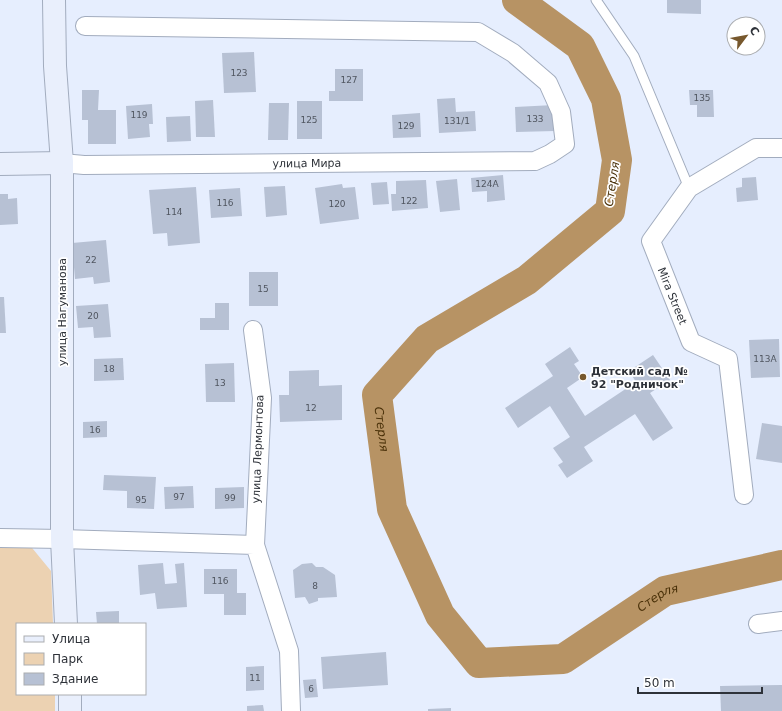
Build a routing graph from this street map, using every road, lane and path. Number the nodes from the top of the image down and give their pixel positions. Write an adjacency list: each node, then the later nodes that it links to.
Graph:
1 (54, 0): 5 (main road, улица Нагуманова)
2 (596, 0): 7 (lane)
3 (85, 26): 5 (street, улица Мира)
4 (782, 148): 7 (street, Mira Street)
5 (62, 163): 6 (main road); 11 (main road, улица Нагуманова)
6 (0, 164)
7 (689, 188): 9 (street, Mira Street)
8 (253, 330): 12 (street, улица Лермонтова)
9 (744, 495)
10 (0, 538): 11 (street)
11 (62, 539): 12 (street); 14 (main road, улица Нагуманова)
12 (255, 545): 18 (street, улица Лермонтова)
13 (782, 621): 15 (street)
14 (66, 623)
15 (758, 624)
16 (70, 695): 17 (main road)
17 (70, 711)
18 (291, 711)

